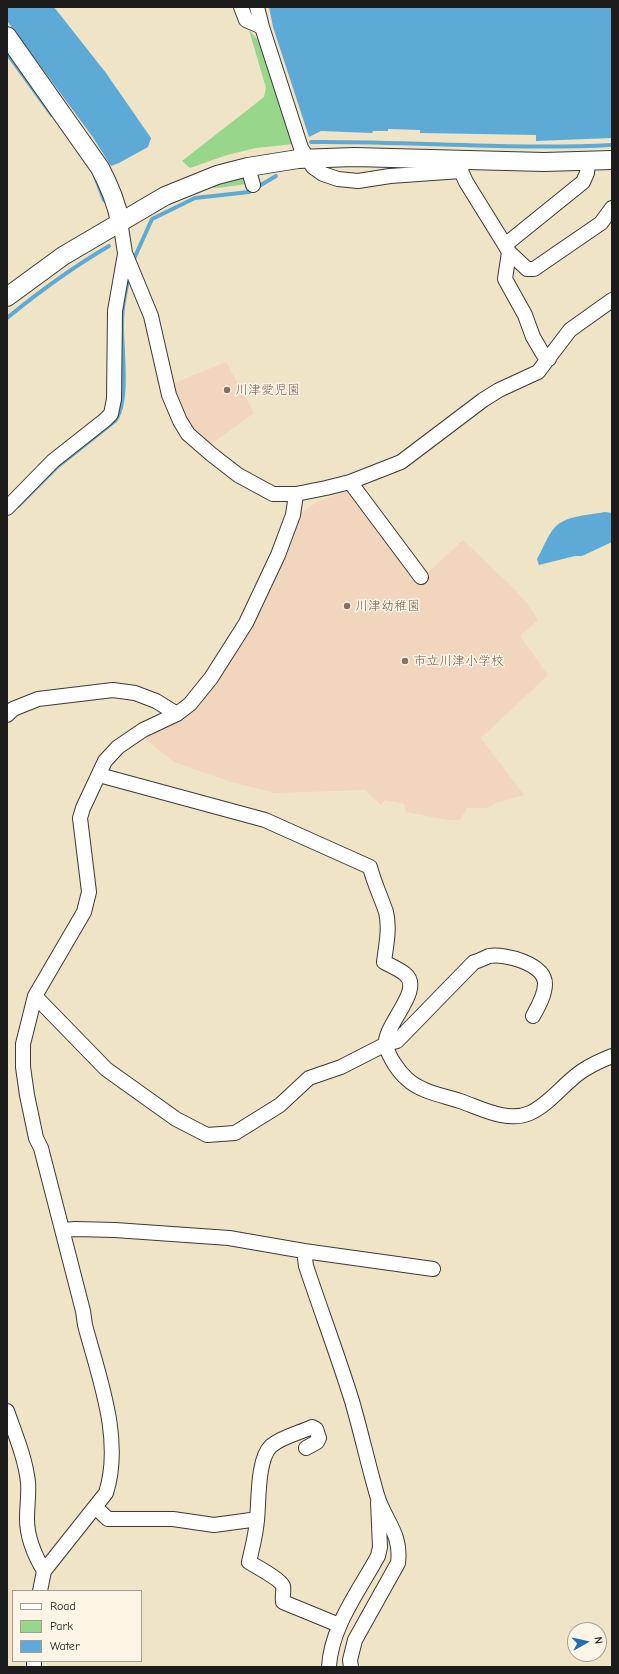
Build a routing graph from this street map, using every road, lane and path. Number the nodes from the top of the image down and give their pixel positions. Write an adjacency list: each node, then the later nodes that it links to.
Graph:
1 (241, 7): 3 (street)
2 (257, 7): 3 (street)
3 (262, 27): 5 (street)
4 (7, 36): 12 (street)
5 (307, 158): 8 (street); 8 (street); 9 (street)
6 (612, 160): 7 (street)
7 (588, 161): 8 (street); 13 (street)
8 (462, 166): 13 (street)
9 (248, 167): 10 (street); 12 (street)
10 (253, 185)
11 (612, 208): 13 (street)
12 (120, 222): 14 (street); 15 (street)
13 (507, 248): 17 (street)
14 (129, 263): 19 (street); 20 (street)
15 (7, 297)
16 (612, 300): 17 (street)
17 (549, 359): 18 (street)
18 (350, 482): 19 (street); 21 (street)
19 (296, 494): 23 (street)
20 (7, 508)
21 (421, 577)
22 (7, 714): 23 (street)
23 (178, 714): 24 (street)
24 (99, 775): 25 (street); 27 (street)
25 (35, 996): 27 (street); 29 (street)
26 (533, 1016): 27 (street)
27 (386, 1044): 28 (street)
28 (612, 1056)
29 (63, 1230): 30 (street); 35 (street)
30 (304, 1251): 31 (street); 34 (street)
31 (433, 1269)
32 (7, 1411): 37 (street)
33 (306, 1448): 36 (street)
34 (378, 1498): 39 (street); 41 (street)
35 (95, 1507): 36 (street); 37 (street)
36 (257, 1521): 39 (street)
37 (44, 1571): 38 (street)
38 (40, 1590)
39 (340, 1625): 40 (street)
40 (329, 1667)
41 (351, 1667)

